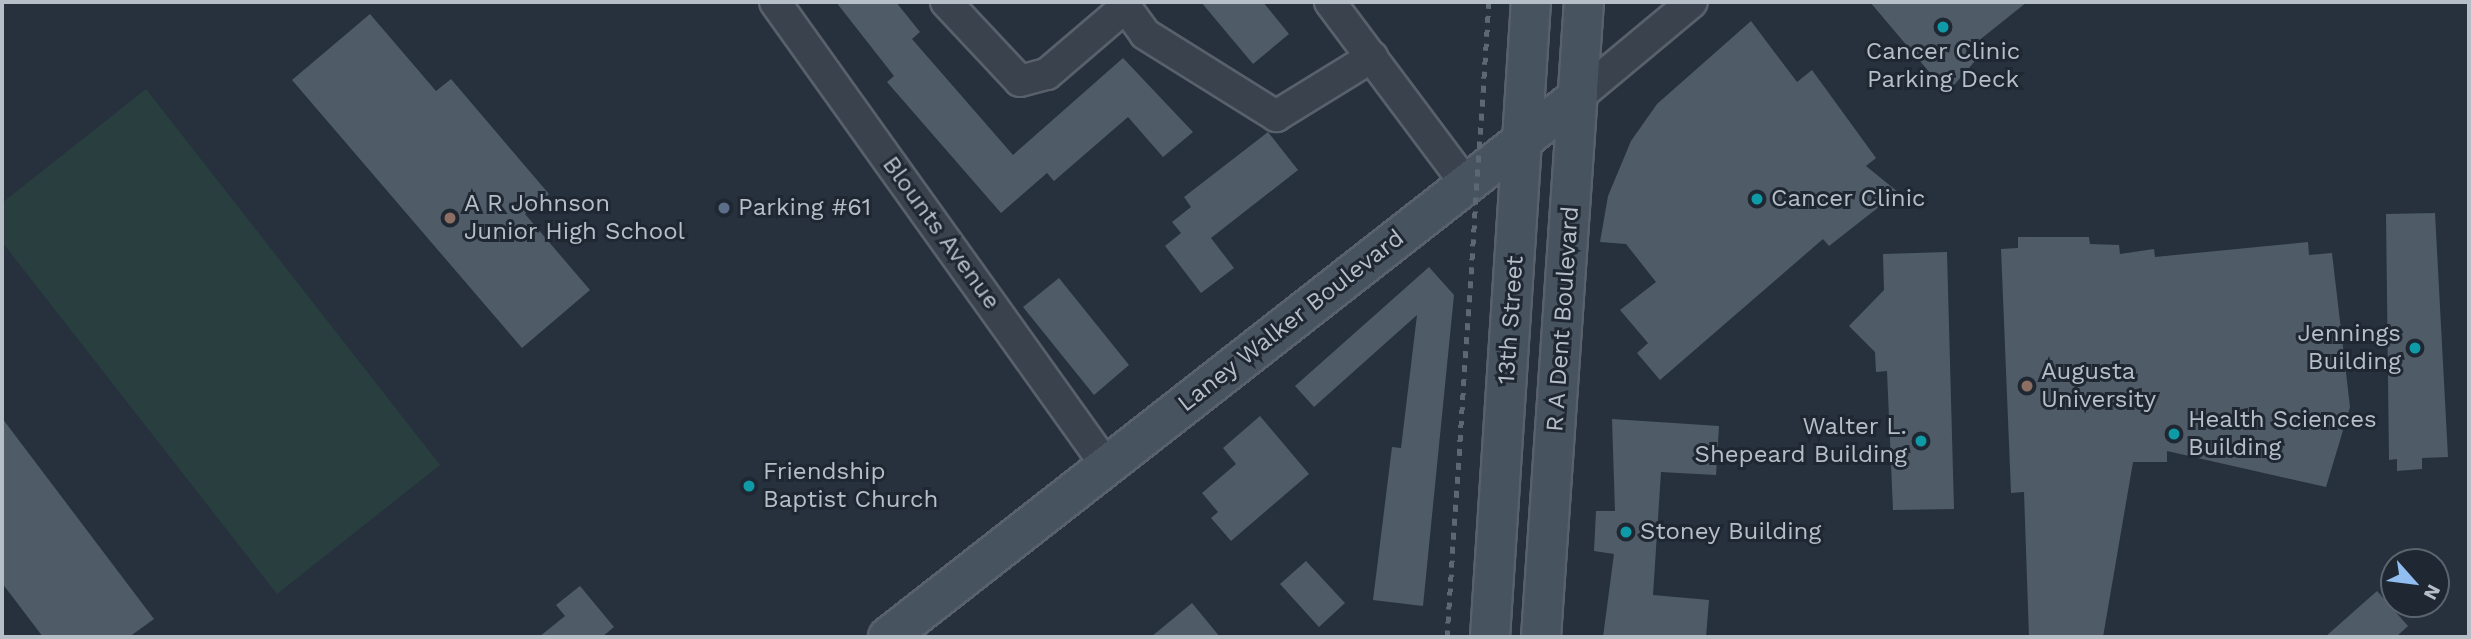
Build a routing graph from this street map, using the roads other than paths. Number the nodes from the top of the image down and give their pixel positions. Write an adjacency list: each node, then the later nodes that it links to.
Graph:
1 (775, 2): 12 (street, Blounts Avenue)
2 (946, 2): 7 (street)
3 (1330, 2): 8 (street)
4 (1531, 2): 10 (main road, 13th Street)
5 (1584, 2): 9 (main road, R A Dent Boulevard)
6 (1692, 2): 9 (street, Laney Walker Boulevard)
7 (1122, 6): 8 (street)
8 (1372, 57): 11 (street)
9 (1578, 97): 10 (main road, Laney Walker Boulevard); 15 (main road, R A Dent Boulevard)
10 (1524, 138): 11 (main road, Laney Walker Boulevard); 14 (main road, 13th Street)
11 (1466, 184): 12 (main road, Laney Walker Boulevard)
12 (1106, 465): 13 (main road, Laney Walker Boulevard)
13 (888, 637)
14 (1490, 637)
15 (1541, 637)

